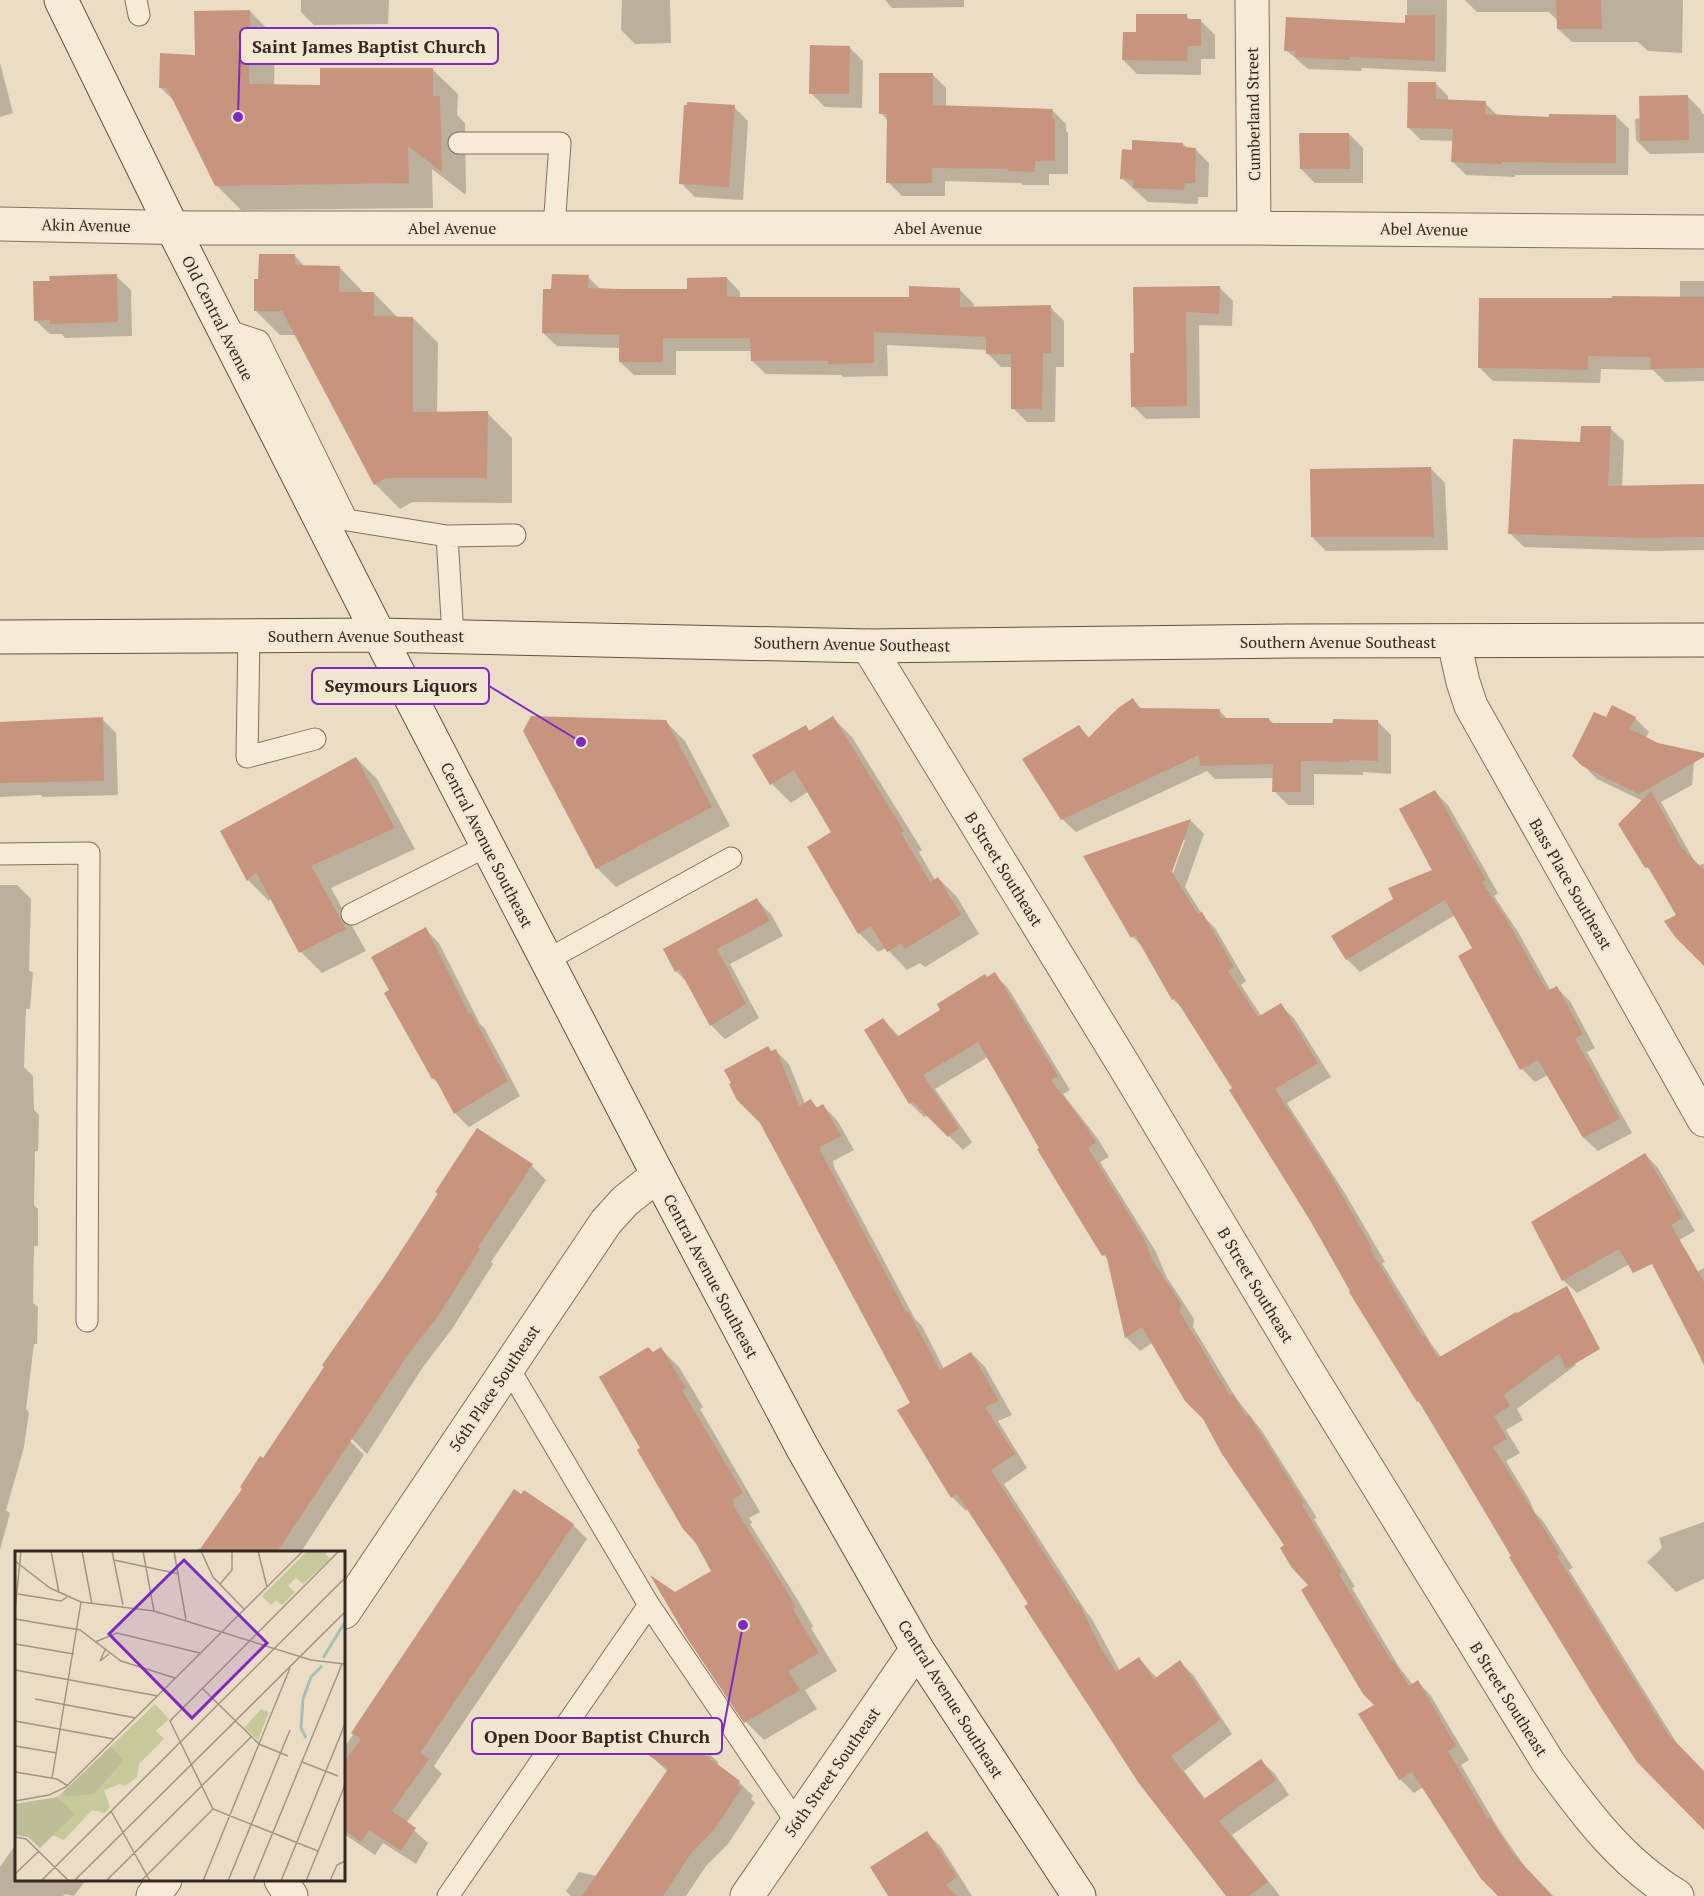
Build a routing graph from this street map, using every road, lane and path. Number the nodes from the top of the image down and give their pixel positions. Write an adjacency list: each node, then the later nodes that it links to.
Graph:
1 (61, 0): 5 (street, Old Central Avenue)
2 (1252, 0): 7 (street, Cumberland Street)
3 (459, 143): 6 (lane)
4 (0, 224): 5 (street, Akin Avenue)
5 (172, 227): 6 (street, Abel Avenue); 9 (street, Old Central Avenue)
6 (554, 228): 7 (street, Abel Avenue)
7 (1254, 228): 8 (street, Abel Avenue)
8 (1704, 232)
9 (223, 329): 11 (lane); 13 (street, Old Central Avenue)
10 (515, 534): 11 (lane)
11 (447, 536): 14 (lane)
12 (249, 635): 13 (street, Southern Avenue Southeast); 15 (street, Southern Avenue Southeast); 19 (lane)
13 (379, 635): 14 (street, Southern Avenue Southeast); 20 (street, Central Avenue Southeast)
14 (453, 636): 18 (street, Southern Avenue Southeast)
15 (0, 637)
16 (1704, 640): 17 (street, Southern Avenue Southeast)
17 (1454, 642): 18 (street, Southern Avenue Southeast); 25 (street, Bass Place Southeast)
18 (868, 646): 40 (street, B Street Southeast)
19 (315, 740)
20 (487, 846): 23 (lane); 24 (street, Central Avenue Southeast)
21 (0, 854): 27 (lane)
22 (731, 858): 24 (lane)
23 (352, 914)
24 (547, 960): 26 (street, Central Avenue Southeast)
25 (1704, 1120)
26 (658, 1175): 28 (street, 56th Place Southeast); 31 (street, Central Avenue Southeast)
27 (87, 1321)
28 (508, 1367): 29 (lane); 30 (street, 56th Place Southeast)
29 (649, 1605): 32 (lane); 37 (lane)
30 (345, 1611)
31 (917, 1649): 32 (street, 56th Street Southeast); 39 (street, Central Avenue Southeast)
32 (797, 1823): 38 (street, 56th Street Southeast)
33 (164, 1881): 35 (street)
34 (282, 1881): 36 (street)
35 (153, 1896)
36 (291, 1896)
37 (448, 1896)
38 (747, 1896)
39 (1079, 1896)
40 (1677, 1896)

